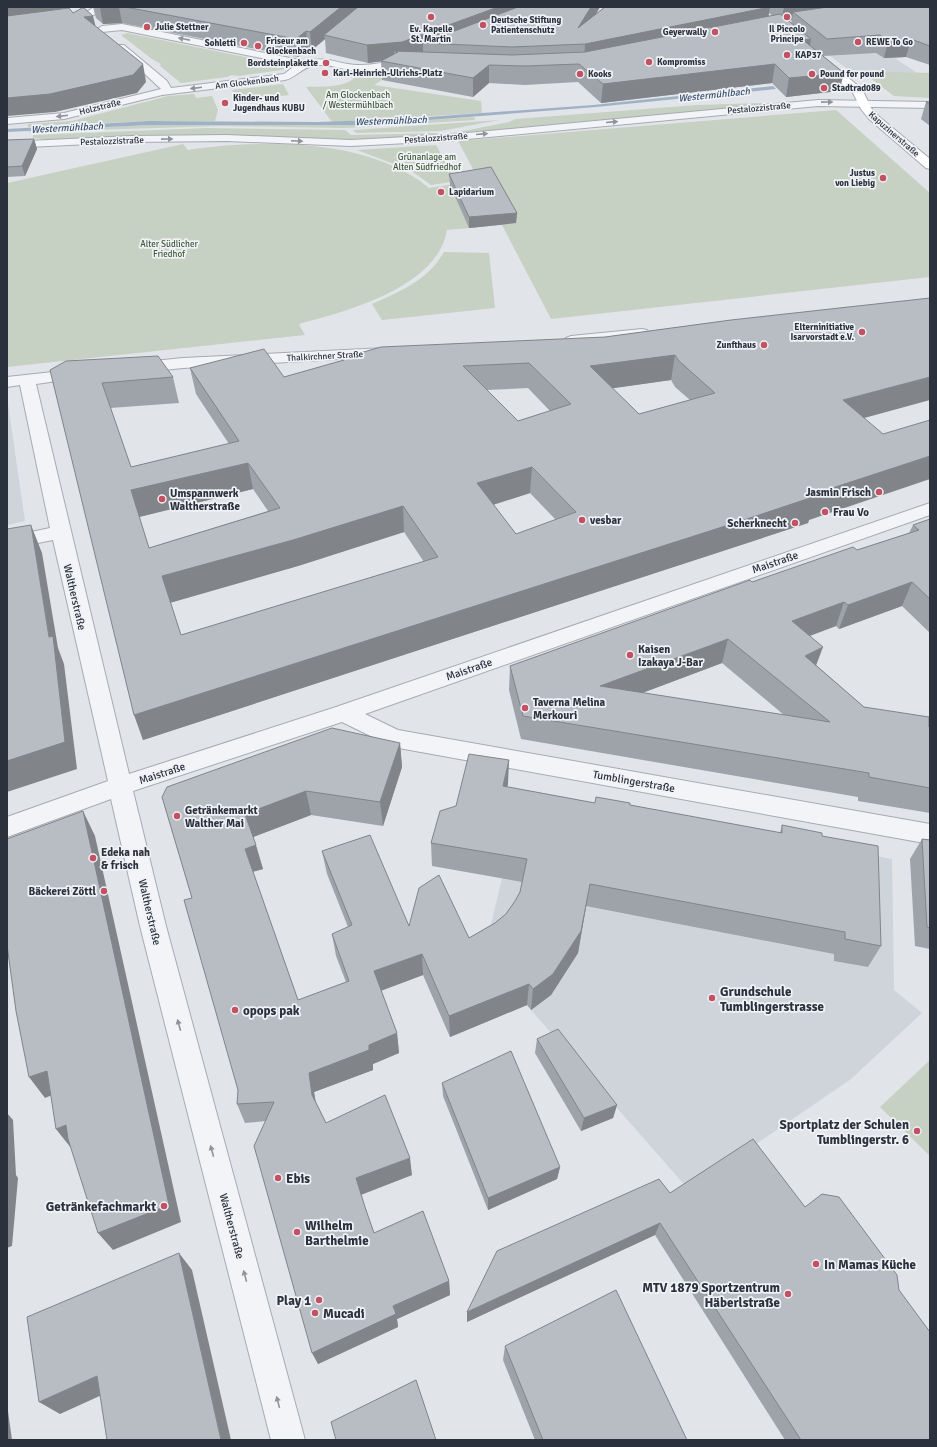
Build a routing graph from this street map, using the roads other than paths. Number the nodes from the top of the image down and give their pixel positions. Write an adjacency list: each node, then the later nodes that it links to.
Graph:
1 (100, 7): 2 (street)
2 (102, 29): 7 (street, Am Glockenbach, one-way to 2); 8 (street)
3 (318, 51): 5 (street)
4 (811, 52): 9 (main road, Kapuzinerstraße)
5 (315, 62): 6 (street); 7 (street)
6 (420, 62)
7 (304, 64): 8 (street, Am Glockenbach, one-way to 8)
8 (168, 91): 11 (street, Holzstraße, one-way to 11)
9 (864, 103): 10 (street, Pestalozzistraße); 12 (street, Pestalozzistraße, one-way to 9); 13 (main road, Kapuzinerstraße)
10 (930, 104)
11 (7, 121)
12 (7, 145)
13 (930, 165)
14 (654, 332): 15 (street)
15 (555, 342)
16 (403, 352): 17 (street, Thalkirchner Straße)
17 (121, 370)
18 (97, 373): 19 (street)
19 (27, 380): 20 (street); 22 (street, Waltherstraße)
20 (7, 382)
21 (930, 508): 24 (street, Maistraße)
22 (61, 532): 23 (street); 25 (street, Waltherstraße)
23 (7, 543)
24 (344, 713): 25 (street, Maistraße); 27 (street, Tumblingerstraße)
25 (121, 786): 26 (street, Maistraße); 28 (street, Waltherstraße, one-way to 25)
26 (7, 827)
27 (930, 834)
28 (288, 1440)

